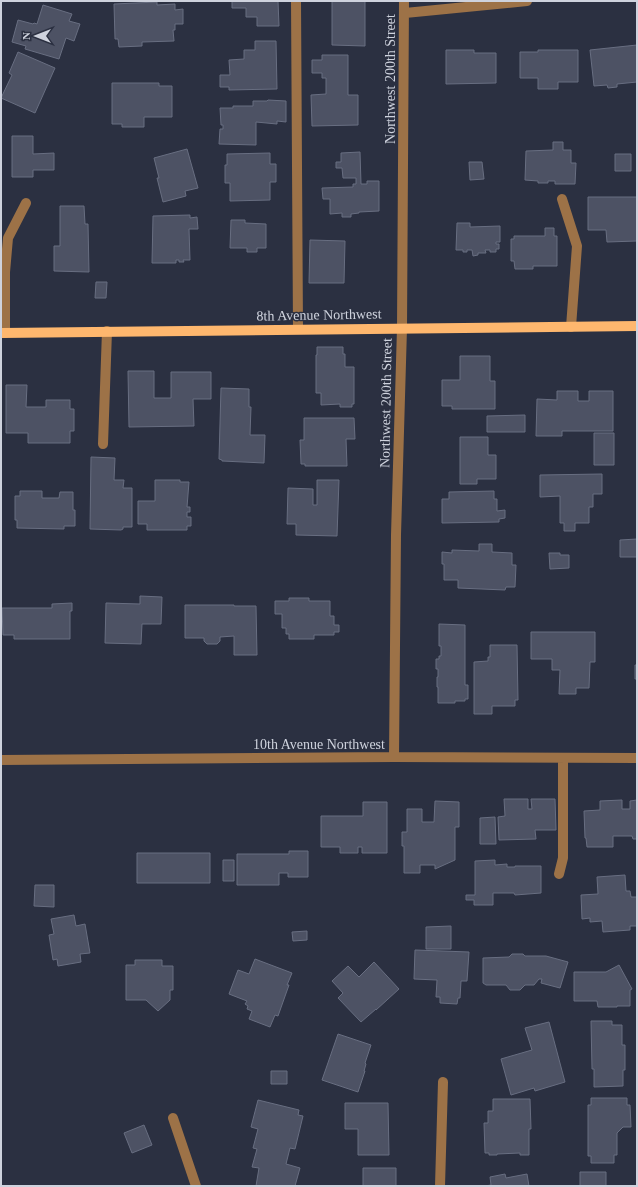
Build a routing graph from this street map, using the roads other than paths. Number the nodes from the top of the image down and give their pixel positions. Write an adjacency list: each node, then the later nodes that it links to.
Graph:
1 (296, 1): 10 (street)
2 (404, 1): 4 (street, Northwest 200th Street)
3 (528, 1): 4 (street)
4 (405, 13): 9 (street, Northwest 200th Street)
5 (562, 199): 8 (street)
6 (26, 203): 12 (street)
7 (637, 326): 8 (main road, 8th Avenue Northwest)
8 (571, 327): 9 (main road, 8th Avenue Northwest)
9 (402, 328): 10 (main road, 8th Avenue Northwest); 14 (street, Northwest 200th Street)
10 (298, 330): 11 (main road, 8th Avenue Northwest)
11 (107, 332): 12 (main road, 8th Avenue Northwest); 13 (street)
12 (3, 333)
13 (103, 444)
14 (394, 757): 15 (street, 10th Avenue Northwest); 17 (street, 10th Avenue Northwest)
15 (563, 758): 16 (street, 10th Avenue Northwest); 18 (street)
16 (637, 758)
17 (1, 760)
18 (559, 874)
19 (443, 1082): 22 (street)
20 (173, 1118): 21 (street)
21 (196, 1186)
22 (440, 1186)

